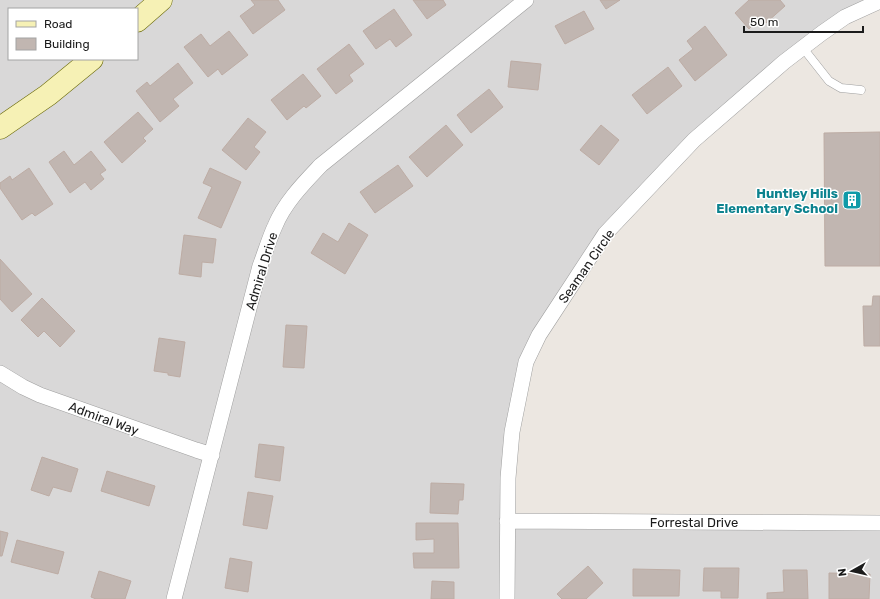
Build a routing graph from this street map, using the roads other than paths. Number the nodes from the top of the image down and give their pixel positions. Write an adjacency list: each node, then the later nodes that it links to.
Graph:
1 (161, 0): 4 (street)
2 (526, 0): 10 (street, Admiral Drive)
3 (880, 1): 5 (street, Seaman Circle)
4 (138, 20)
5 (803, 48): 7 (lane); 11 (street, Seaman Circle)
6 (91, 60): 8 (street)
7 (861, 90)
8 (0, 128)
9 (0, 373): 10 (street, Admiral Way)
10 (212, 455): 13 (street, Admiral Drive)
11 (507, 522): 12 (street, Forrestal Drive); 14 (street, Seaman Circle)
12 (880, 523)
13 (174, 599)
14 (507, 599)

